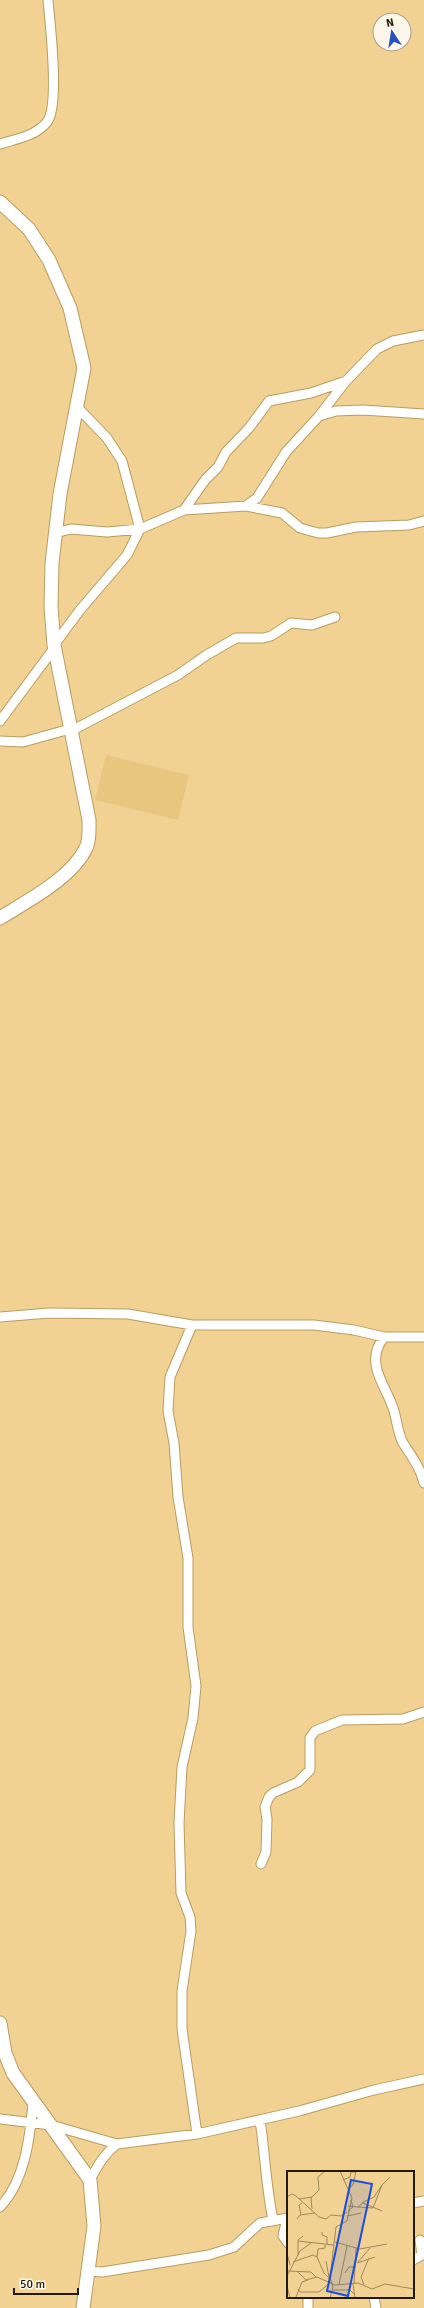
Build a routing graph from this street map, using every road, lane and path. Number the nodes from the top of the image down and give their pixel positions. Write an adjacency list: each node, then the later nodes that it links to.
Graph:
1 (48, 0): 2 (street)
2 (0, 144)
3 (0, 202): 6 (street)
4 (424, 335): 5 (street)
5 (346, 381): 8 (street); 10 (street)
6 (77, 407): 12 (street); 13 (street)
7 (424, 414): 8 (street)
8 (319, 416): 9 (street)
9 (246, 506): 10 (street); 11 (street)
10 (184, 510): 12 (street)
11 (424, 521)
12 (140, 529): 13 (street); 15 (street)
13 (55, 533): 15 (street)
14 (335, 617): 17 (street)
15 (55, 646): 16 (street); 17 (street)
16 (0, 720)
17 (71, 730): 18 (street); 19 (street)
18 (0, 741)
19 (0, 918)
20 (0, 1317): 21 (street)
21 (192, 1325): 23 (street); 35 (street)
22 (424, 1336): 23 (street)
23 (384, 1337): 24 (street)
24 (424, 1483)
25 (424, 1712): 26 (street)
26 (261, 1864)
27 (0, 2023): 28 (street)
28 (5, 2058): 30 (street)
29 (424, 2079): 32 (street)
30 (33, 2103): 33 (street); 34 (street)
31 (0, 2119): 33 (street)
32 (260, 2120): 35 (street); 42 (street)
33 (31, 2123): 34 (street); 40 (street)
34 (51, 2125): 36 (street); 37 (street)
35 (197, 2134): 36 (street)
36 (117, 2144): 37 (street)
37 (90, 2180): 46 (street)
38 (424, 2201): 39 (street)
39 (414, 2204)
40 (0, 2207)
41 (287, 2218): 42 (street); 44 (street)
42 (273, 2220): 46 (street)
43 (419, 2240): 45 (street)
44 (287, 2242)
45 (419, 2257)
46 (89, 2271): 48 (street)
47 (374, 2298): 49 (street)
48 (83, 2308)
49 (376, 2308)

